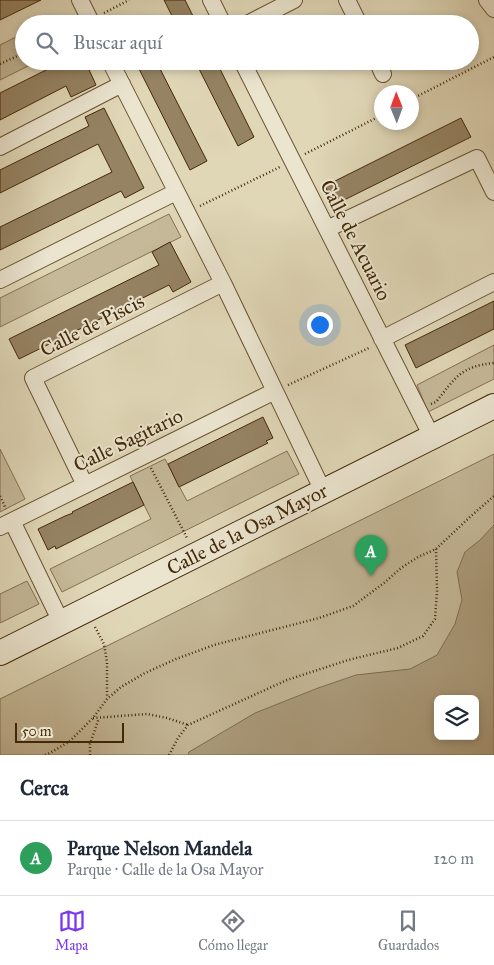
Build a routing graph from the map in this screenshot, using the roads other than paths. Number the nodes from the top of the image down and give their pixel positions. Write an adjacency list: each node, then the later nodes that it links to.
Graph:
1 (80, 0): 7 (street)
2 (211, 0): 8 (street)
3 (294, 0): 9 (street)
4 (347, 0): 10 (street)
5 (486, 0): 6 (street)
6 (494, 9)
7 (88, 15)
8 (218, 15)
9 (265, 15)
10 (354, 15)
11 (115, 70): 13 (street)
12 (246, 70): 17 (street, Calle de Acuario)
13 (122, 84): 14 (street); 15 (street)
14 (0, 147)
15 (176, 192): 18 (street); 20 (street)
16 (494, 192): 17 (street)
17 (327, 229): 21 (street, Calle de Acuario)
18 (0, 280)
19 (494, 282): 21 (street)
20 (223, 283): 22 (street); 26 (street, Calle de Piscis)
21 (383, 340): 25 (street, Calle de Acuario)
22 (275, 391): 26 (street, Calle Sagitario); 27 (street)
23 (494, 406): 25 (street, Calle de la Osa Mayor)
24 (494, 423): 31 (street, Calle de la Osa Mayor)
25 (432, 437): 27 (street, Calle de la Osa Mayor)
26 (85, 485): 28 (street, Calle Sagitario)
27 (323, 491): 29 (street, Calle de la Osa Mayor)
28 (6, 524): 29 (street)
29 (61, 622): 30 (street, Calle de la Osa Mayor)
30 (0, 652)
31 (0, 669)

